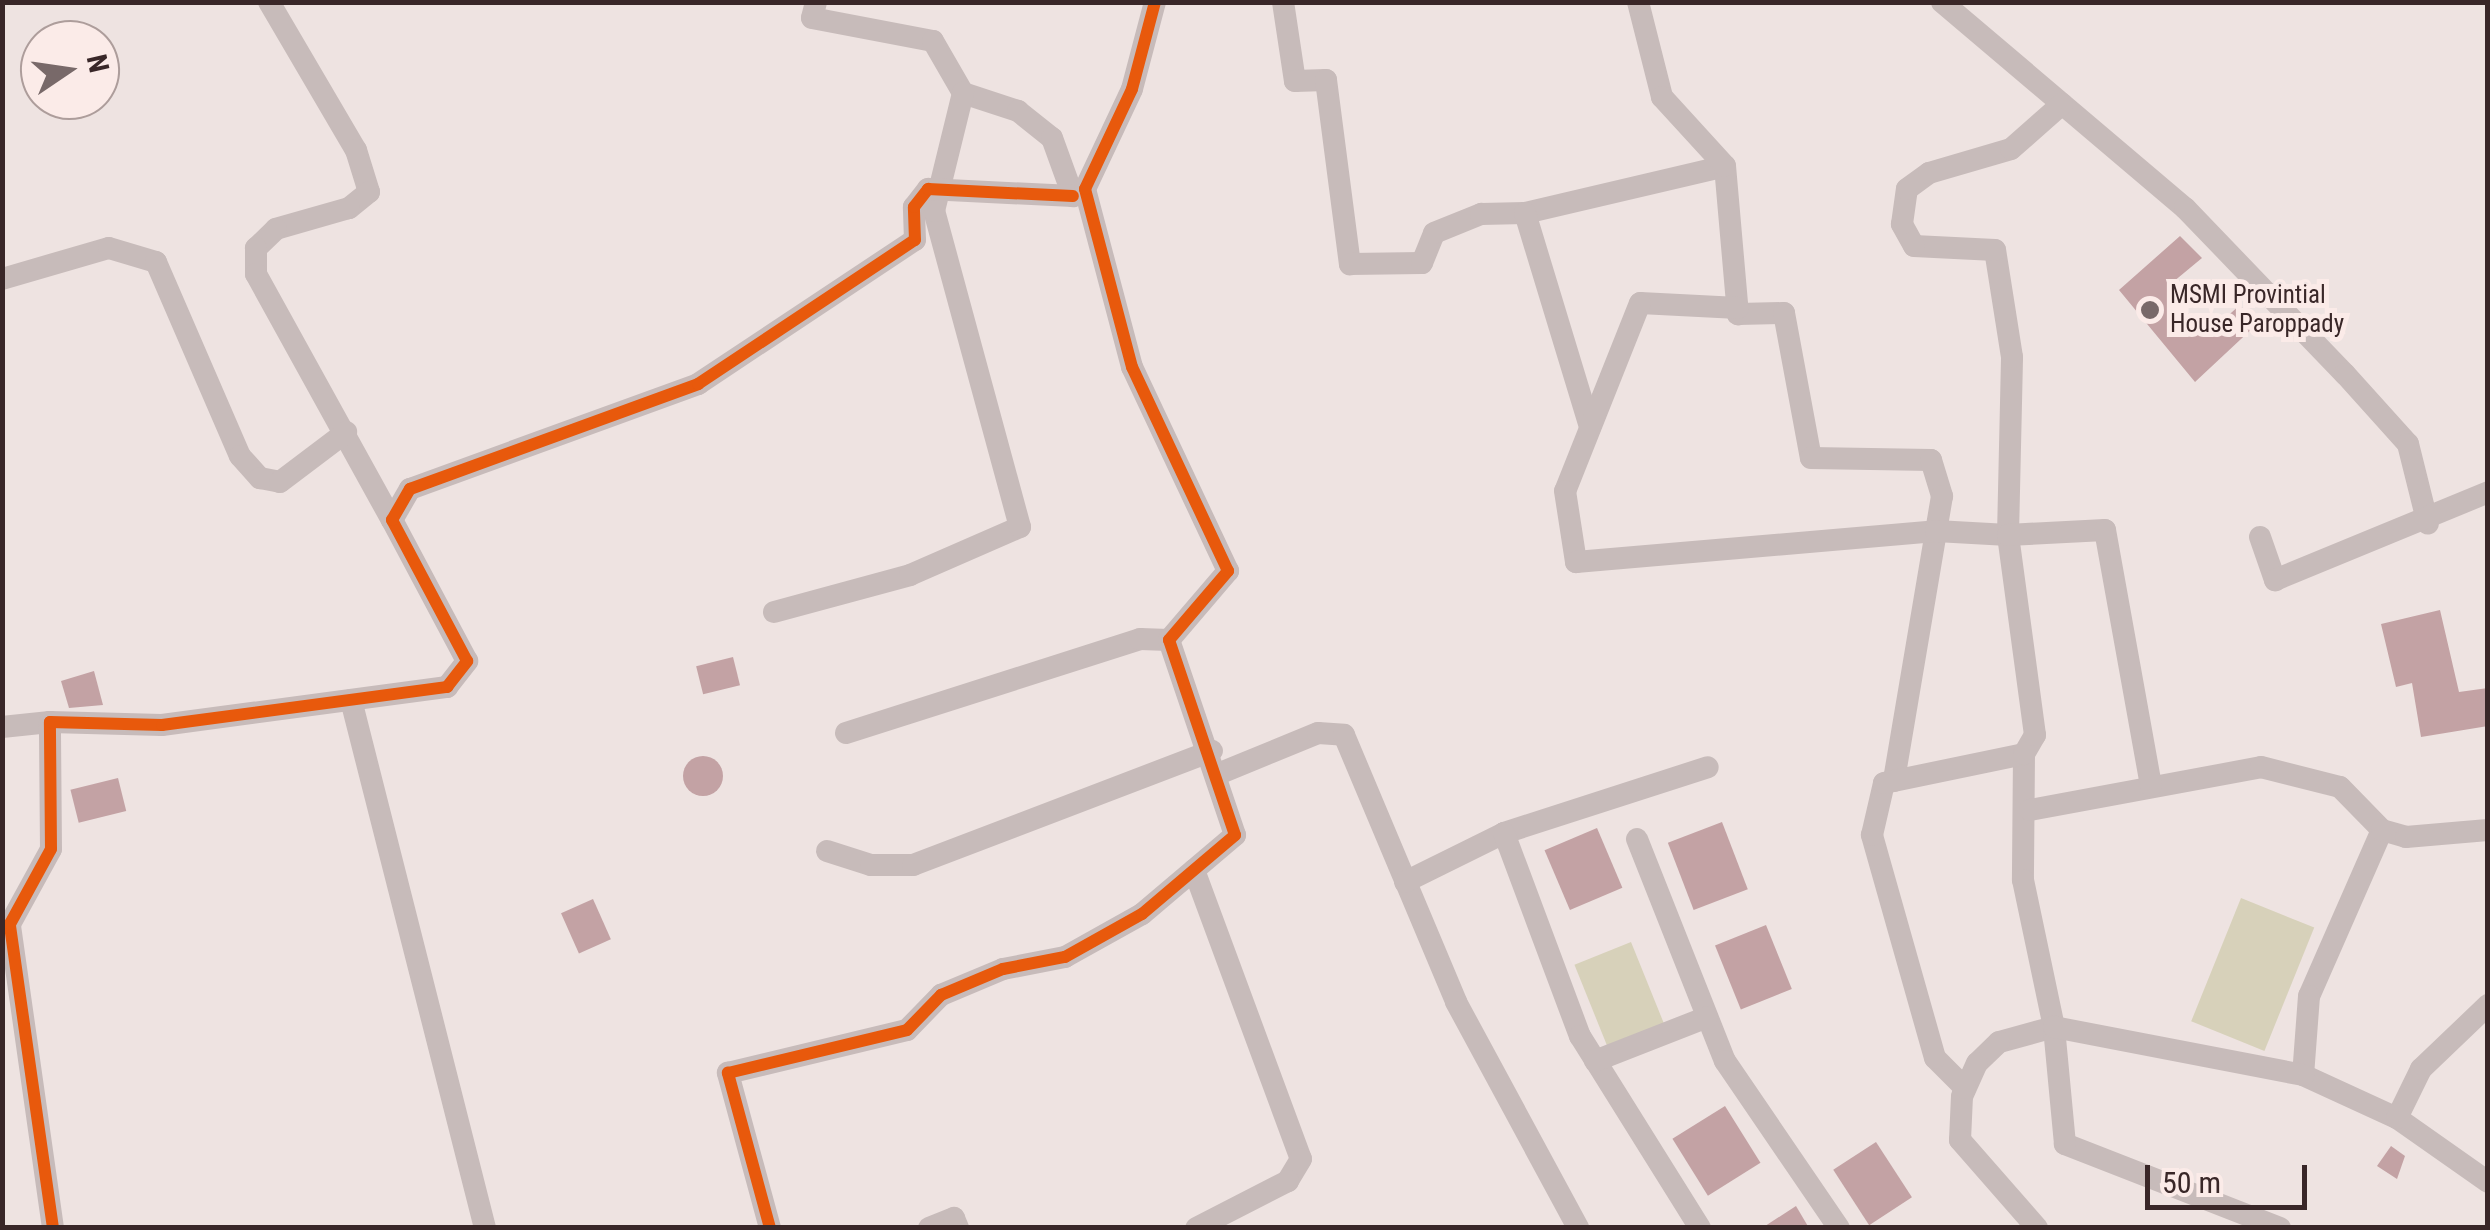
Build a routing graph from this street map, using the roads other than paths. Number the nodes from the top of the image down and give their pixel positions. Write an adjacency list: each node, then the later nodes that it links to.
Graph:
1 (269, 2): 16 (street)
2 (816, 2): 7 (street)
3 (1156, 2): 11 (street)
4 (1283, 2): 12 (street)
5 (1638, 2): 9 (street)
6 (1942, 2): 8 (street)
7 (963, 93): 10 (street); 11 (street)
8 (2062, 104): 19 (street); 21 (street)
9 (1726, 166): 12 (street); 14 (street)
10 (940, 187): 11 (street); 18 (street); 23 (street)
11 (1079, 192): 24 (street)
12 (1525, 213): 15 (street)
13 (2, 280): 16 (street)
14 (1738, 308): 15 (street); 20 (street)
15 (1590, 427): 20 (street)
16 (346, 432): 18 (street)
17 (2488, 492): 19 (street)
18 (392, 520): 25 (street)
19 (2428, 524): 22 (street)
20 (1936, 531): 21 (street); 32 (street)
21 (2008, 535): 29 (street); 33 (street)
22 (2260, 537)
23 (774, 612)
24 (1168, 640): 28 (street); 30 (street)
25 (351, 700): 26 (street); 51 (street)
26 (50, 722): 27 (street); 50 (street)
27 (2, 728)
28 (846, 733)
29 (2024, 754): 32 (street); 34 (street)
30 (1215, 762): 39 (street); 40 (street); 41 (street)
31 (1708, 767): 37 (street)
32 (1894, 781): 47 (street)
33 (2152, 786): 34 (street); 35 (street)
34 (2030, 810): 44 (street)
35 (2382, 830): 36 (street); 46 (street)
36 (2488, 830)
37 (1504, 832): 41 (street); 45 (street)
38 (1637, 839): 43 (street)
39 (827, 851)
40 (1194, 870): 52 (street); 55 (street)
41 (1405, 882): 56 (street)
42 (2488, 1005): 48 (street)
43 (1707, 1018): 45 (street); 58 (street)
44 (2054, 1027): 46 (street); 47 (street); 60 (street)
45 (1595, 1061): 57 (street)
46 (2303, 1075): 48 (street)
47 (1966, 1088): 59 (street)
48 (2396, 1118): 49 (street)
49 (2488, 1182)
50 (54, 1228)
51 (484, 1228)
52 (770, 1228)
53 (929, 1228): 54 (street)
54 (958, 1228)
55 (1196, 1228)
56 (1578, 1228)
57 (1700, 1228)
58 (1839, 1228)
59 (2036, 1228)
60 (2280, 1228)

